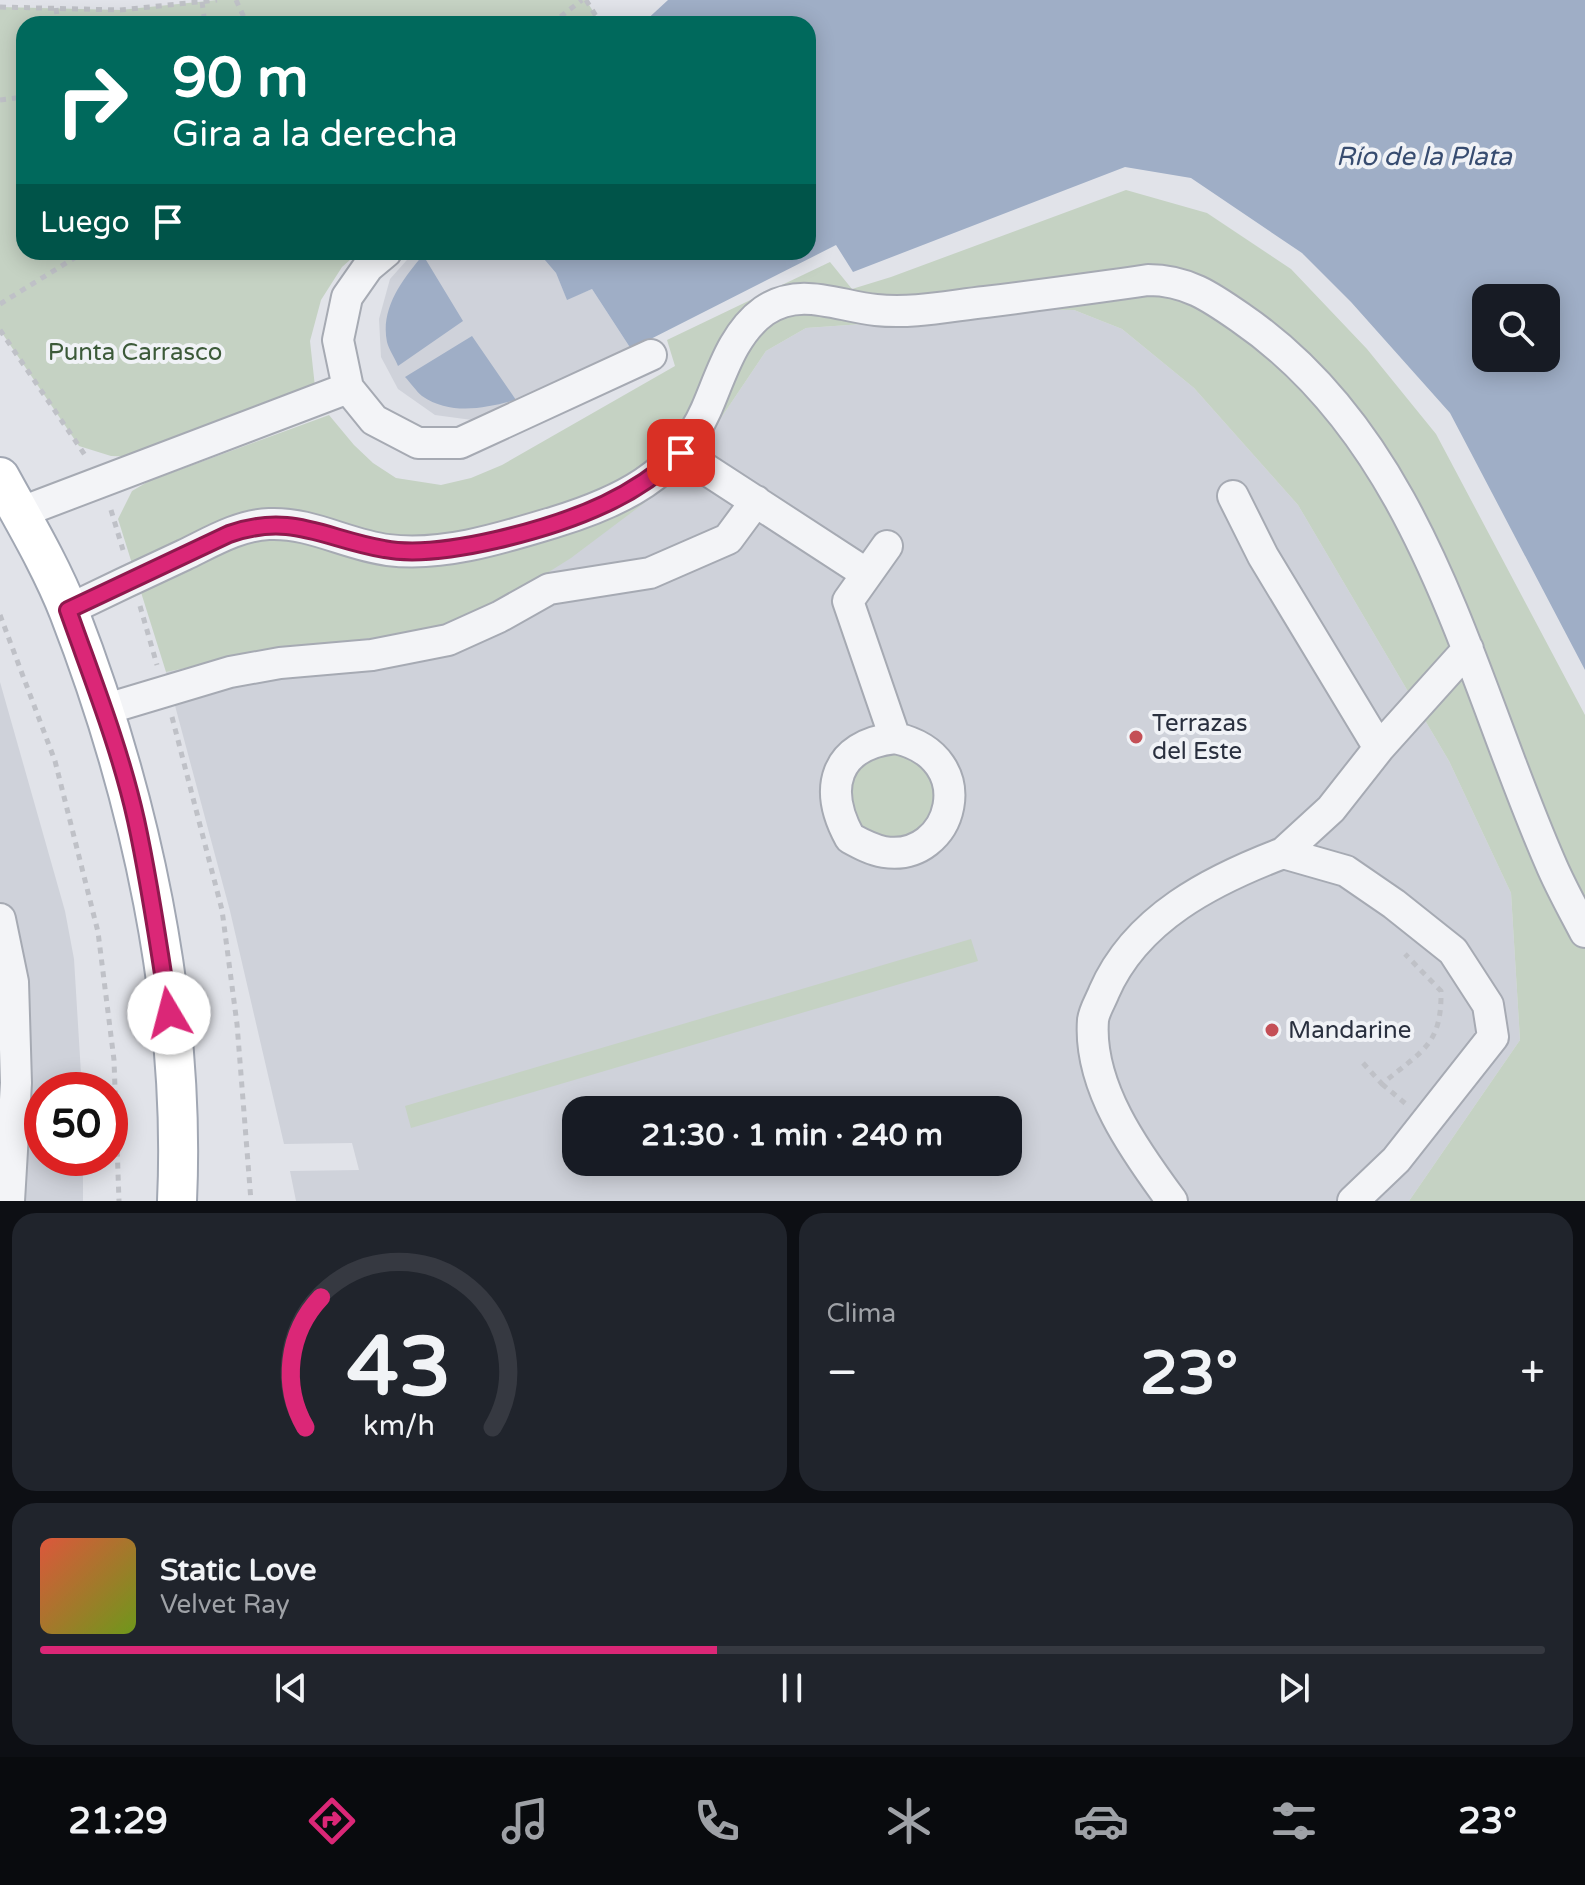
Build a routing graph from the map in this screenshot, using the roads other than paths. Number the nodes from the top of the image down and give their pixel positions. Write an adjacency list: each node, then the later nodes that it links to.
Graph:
1 (376, 260): 3 (lane)
2 (651, 355): 3 (lane)
3 (348, 388): 8 (lane)
4 (681, 453): 7 (lane); 11 (lane); 12 (lane)
5 (0, 477): 8 (main road)
6 (1233, 496): 15 (lane)
7 (756, 501): 10 (lane); 13 (lane)
8 (19, 513): 11 (main road)
9 (887, 546): 10 (lane)
10 (867, 574): 14 (lane)
11 (68, 610): 13 (main road)
12 (1468, 649): 15 (lane); 18 (lane)
13 (103, 710): 20 (main road)
14 (895, 738)
15 (1379, 748): 16 (lane)
16 (1283, 853): 21 (lane); 22 (lane)
17 (0, 919): 19 (lane)
18 (1585, 932)
19 (9, 1201)
20 (177, 1201)
21 (1172, 1201)
22 (1353, 1201)

